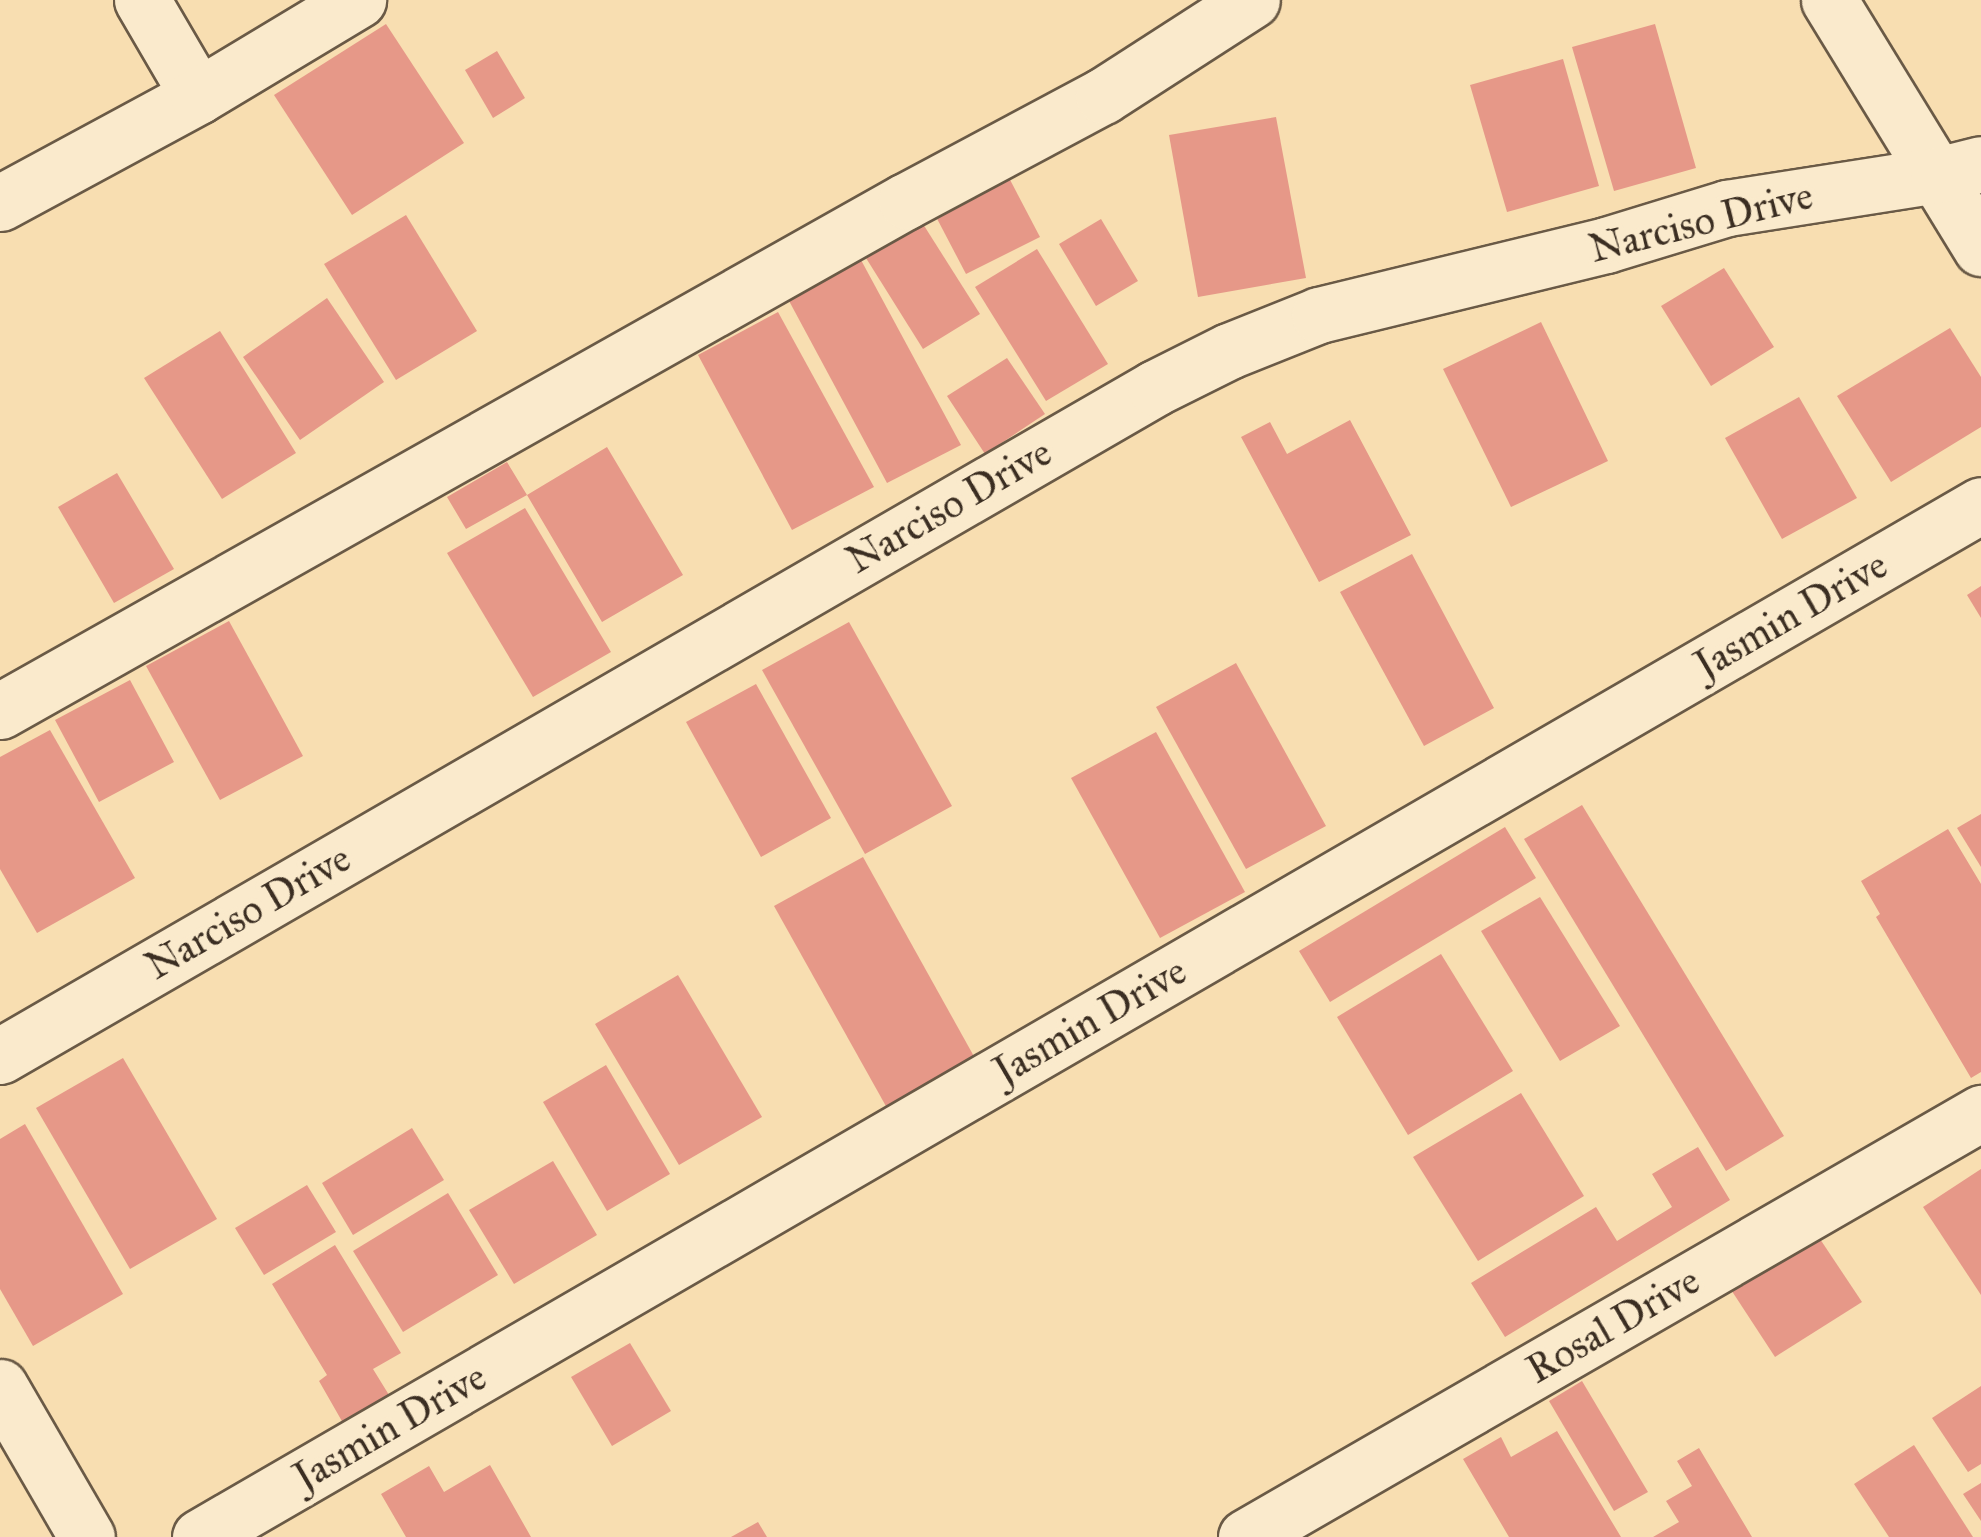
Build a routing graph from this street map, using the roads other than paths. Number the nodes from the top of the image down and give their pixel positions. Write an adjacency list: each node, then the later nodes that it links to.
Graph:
1 (142, 0): 5 (street)
2 (358, 0): 5 (street)
3 (1252, 0): 10 (street)
4 (1829, 0): 6 (street)
5 (198, 96): 7 (street)
6 (1960, 170): 8 (street); 11 (street, Narciso Drive)
7 (0, 203)
8 (1981, 248)
9 (1981, 506): 15 (street, Jasmin Drive)
10 (0, 711)
11 (0, 1056)
12 (1981, 1113): 16 (street, Rosal Drive)
13 (0, 1386): 14 (street)
14 (87, 1537)
15 (200, 1537)
16 (1246, 1537)

